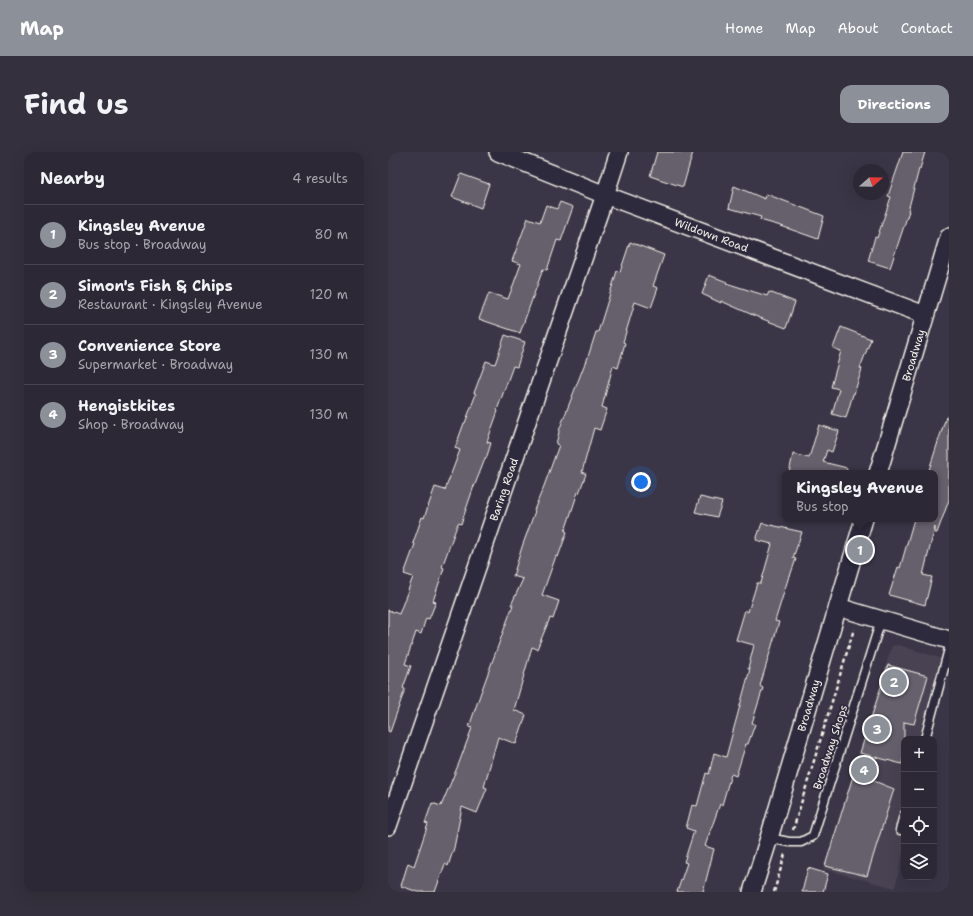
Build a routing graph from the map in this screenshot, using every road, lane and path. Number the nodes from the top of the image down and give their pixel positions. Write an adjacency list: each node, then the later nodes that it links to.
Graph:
1 (498, 152): 3 (street, Wildown Road)
2 (619, 152): 3 (street, Baring Road)
3 (605, 195): 5 (street, Wildown Road); 14 (street, Baring Road)
4 (949, 237): 5 (street, Broadway)
5 (925, 315): 6 (street, Broadway)
6 (879, 470)
7 (863, 522): 8 (street, Broadway)
8 (838, 607): 9 (street); 17 (street, Broadway)
9 (859, 614): 10 (street); 18 (path)
10 (881, 620): 11 (street); 18 (lane, Broadway Shops)
11 (949, 640)
12 (949, 649): 13 (lane)
13 (926, 736)
14 (388, 826)
15 (901, 826): 16 (lane)
16 (900, 830)
17 (769, 838): 18 (lane, Broadway Shops); 19 (street, Broadway)
18 (789, 842): 20 (path)
19 (752, 892)
20 (774, 892)

